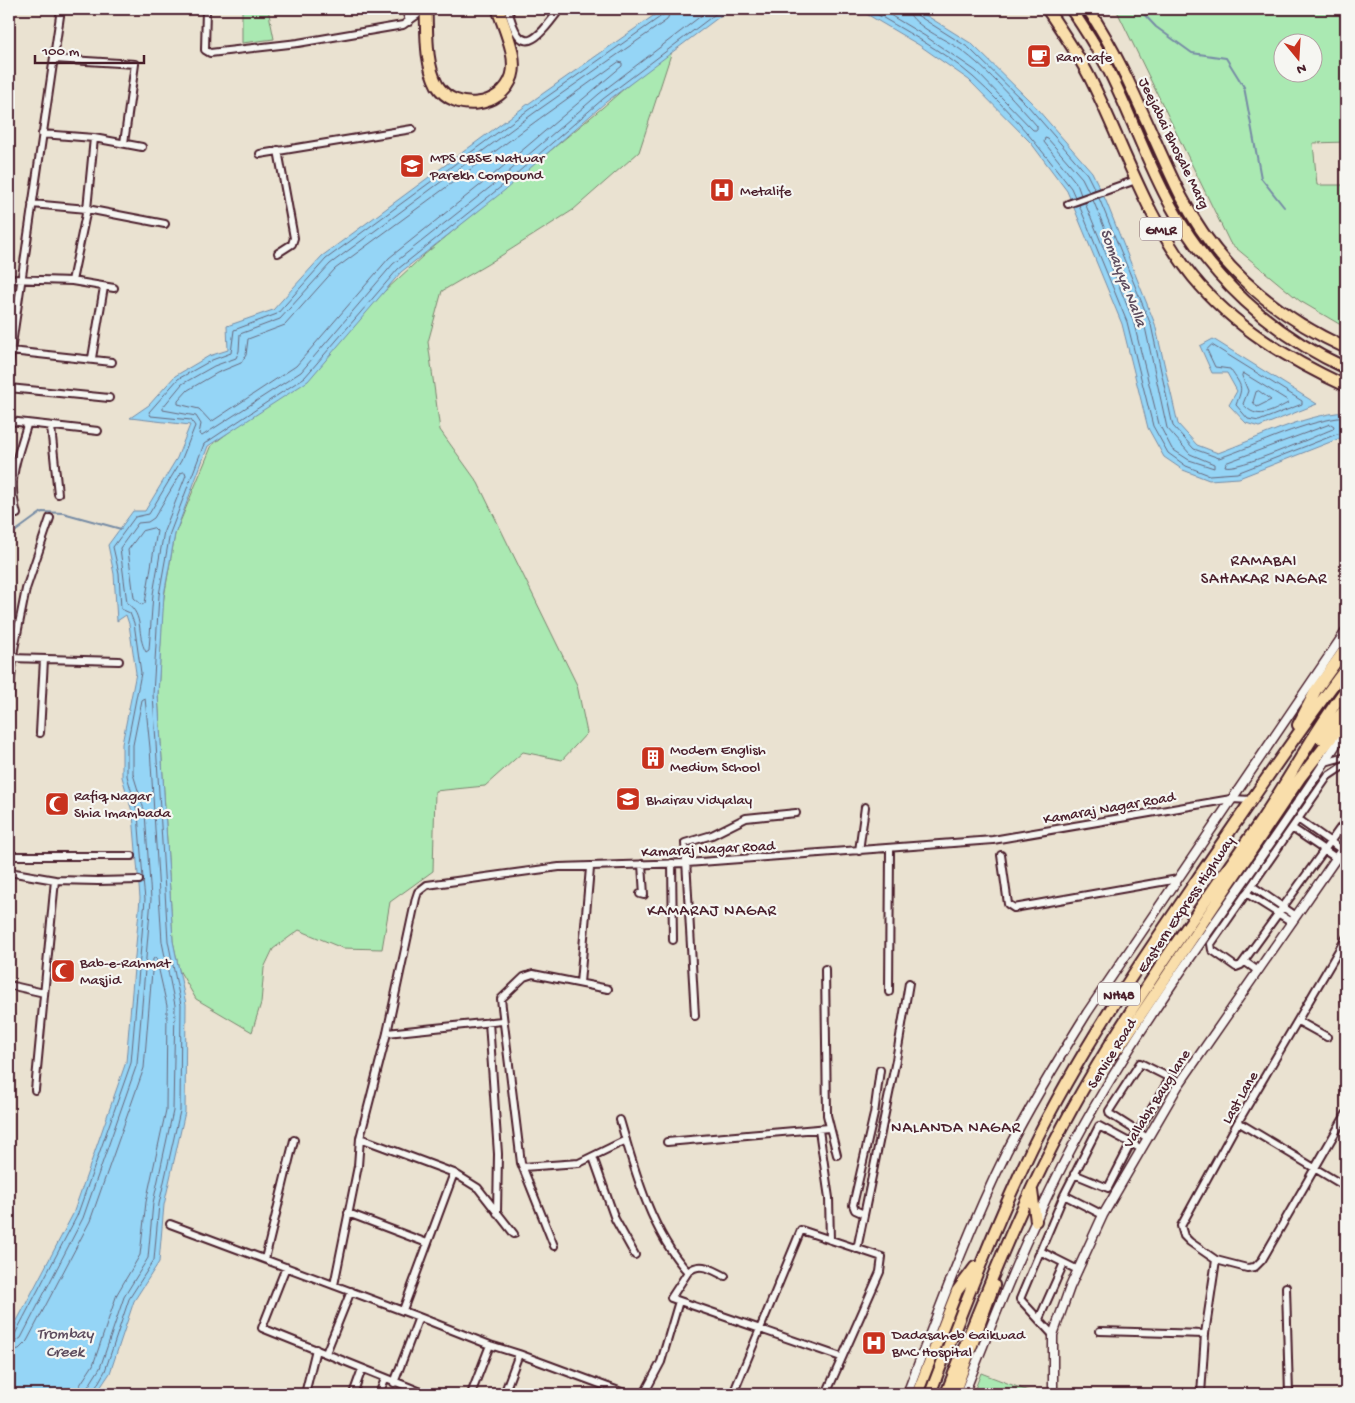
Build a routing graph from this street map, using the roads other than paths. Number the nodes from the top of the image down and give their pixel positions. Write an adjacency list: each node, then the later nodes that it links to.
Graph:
1 (61, 9): 13 (street)
2 (206, 9): 12 (street)
3 (406, 9): 12 (street)
4 (417, 9): 12 (street)
5 (426, 9): 6 (highway)
6 (498, 9)
7 (508, 9): 8 (street)
8 (560, 9)
9 (1047, 9): 21 (highway, GMLR)
10 (1071, 9): 37 (highway)
11 (1088, 9): 32 (highway, Jeejabai Bhosale Marg / GMLR)
12 (409, 22)
13 (54, 59): 15 (street); 17 (street)
14 (412, 129): 19 (street)
15 (42, 134): 16 (street); 23 (street)
16 (94, 138): 17 (street); 24 (street)
17 (124, 143): 18 (street)
18 (142, 147)
19 (278, 150): 20 (street); 26 (street)
20 (260, 154)
21 (1136, 180): 22 (street); 38 (highway, GMLR)
22 (1070, 203)
23 (32, 204): 24 (street); 28 (street)
24 (87, 209): 25 (street); 29 (street)
25 (165, 224)
26 (278, 253)
27 (9, 279): 28 (street)
28 (21, 281): 29 (street); 33 (street)
29 (72, 281): 30 (street)
30 (104, 286): 31 (street); 34 (street)
31 (114, 288)
32 (1346, 348)
33 (11, 351): 34 (street); 36 (street)
34 (92, 358): 35 (street)
35 (112, 362)
36 (9, 365)
37 (1346, 368)
38 (1346, 386)
39 (9, 388): 40 (street)
40 (109, 398)
41 (9, 421): 42 (street)
42 (27, 425): 43 (street); 46 (street)
43 (51, 427): 44 (street); 45 (street)
44 (98, 431)
45 (58, 494)
46 (17, 514)
47 (50, 518): 50 (street)
48 (1346, 631): 65 (street)
49 (1346, 648): 60 (highway)
50 (11, 658): 51 (street); 55 (street)
51 (44, 659): 52 (street); 59 (street)
52 (118, 661)
53 (1346, 668): 60 (highway, NH48)
54 (1346, 689): 62 (highway, Eastern Express Highway / NH48)
55 (9, 697)
56 (1346, 708): 62 (highway)
57 (1346, 719): 113 (highway)
58 (1346, 728): 63 (street, Service Road)
59 (40, 733)
60 (1286, 751): 66 (highway, Eastern Express Highway / NH48)
61 (1346, 756): 63 (street)
62 (1301, 760): 113 (highway, Eastern Express Highway / NH48)
63 (1325, 762): 143 (street, Service Road)
64 (1346, 764): 69 (street)
65 (1231, 799): 66 (street, Kamaraj Nagar Road); 74 (street, Kamaraj Nagar Road); 86 (street)
66 (1252, 800): 153 (highway, Eastern Express Highway / NH48)
67 (865, 807): 76 (street)
68 (796, 814): 82 (street)
69 (1298, 819): 71 (street); 72 (street)
70 (1346, 820): 72 (street)
71 (1292, 828): 75 (street); 89 (street)
72 (1330, 842): 73 (street); 75 (street)
73 (1344, 847): 80 (street, Vallabh Baug lane)
74 (890, 849): 76 (street, Kamaraj Nagar Road); 104 (street)
75 (1324, 850): 80 (street); 92 (street)
76 (859, 851): 82 (street, Kamaraj Nagar Road)
77 (1001, 855): 86 (street)
78 (9, 856): 79 (street)
79 (132, 856)
80 (1336, 858): 94 (street, Vallabh Baug lane)
81 (672, 863): 82 (street, Kamaraj Nagar Road); 83 (street, Kamaraj Nagar Road); 96 (street)
82 (686, 863): 106 (street)
83 (642, 864): 84 (street, Kamaraj Nagar Road); 91 (street)
84 (590, 868): 101 (street); 110 (street, Kamaraj Nagar Road)
85 (9, 872): 87 (street)
86 (1178, 878): 190 (street)
87 (54, 880): 88 (street); 105 (street)
88 (139, 880)
89 (1252, 886): 90 (street); 92 (street)
90 (1246, 893): 93 (street); 97 (street)
91 (640, 894)
92 (1283, 907): 93 (street); 94 (street)
93 (1278, 914): 94 (street); 97 (street)
94 (1294, 919): 99 (street, Vallabh Baug lane)
95 (1346, 938): 108 (street, Last Lane)
96 (673, 940)
97 (1244, 961): 99 (street)
98 (825, 969): 120 (street)
99 (1258, 971): 115 (street, Vallabh Baug lane)
100 (909, 982): 141 (street)
101 (580, 983): 103 (street); 107 (street)
102 (9, 985): 105 (street)
103 (608, 990)
104 (889, 992)
105 (44, 993): 116 (street)
106 (695, 1016)
107 (502, 1020): 109 (street); 132 (street)
108 (1298, 1020): 111 (street); 119 (street, Last Lane)
109 (489, 1022): 110 (street); 140 (street)
110 (387, 1033): 124 (street, Kamaraj Nagar Road)
111 (1327, 1037)
112 (880, 1070): 141 (street)
113 (1091, 1075): 137 (highway, Eastern Express Highway / NH48)
114 (1170, 1078): 115 (street); 122 (street); 122 (street)
115 (1180, 1083): 123 (street, Vallabh Baug lane)
116 (36, 1090)
117 (1346, 1114): 133 (street)
118 (620, 1120): 126 (street)
119 (1238, 1122): 133 (street); 155 (street, Last Lane)
120 (829, 1128): 121 (street); 130 (street)
121 (819, 1130): 127 (street); 146 (street)
122 (1138, 1132): 123 (street); 128 (street)
123 (1146, 1137): 129 (street, Vallabh Baug lane)
124 (360, 1138): 134 (street); 139 (street, Kamaraj Nagar Road)
125 (294, 1140): 154 (street)
126 (626, 1140): 131 (street); 159 (street)
127 (667, 1142)
128 (1131, 1143): 129 (street); 135 (street); 135 (street)
129 (1140, 1148): 142 (street, Vallabh Baug lane)
130 (837, 1155)
131 (593, 1157): 132 (street); 152 (street)
132 (523, 1167): 148 (street)
133 (1315, 1168): 136 (street); 155 (street)
134 (454, 1173): 140 (street); 147 (street)
135 (1074, 1174): 138 (street)
136 (1346, 1187)
137 (1032, 1190): 143 (highway); 149 (highway, Eastern Express Highway / NH48)
138 (1064, 1195): 142 (street); 151 (street)
139 (348, 1213): 147 (street); 161 (street, Kamaraj Nagar Road)
140 (497, 1213): 145 (street)
141 (864, 1214): 150 (street)
142 (1103, 1215): 158 (street, Vallabh Baug lane)
143 (1036, 1222): 195 (street, Service Road)
144 (170, 1224): 154 (street)
145 (514, 1234)
146 (830, 1240): 150 (street); 168 (street)
147 (427, 1243): 165 (street)
148 (554, 1246)
149 (1005, 1248): 193 (highway, NH48); 194 (highway)
150 (857, 1249): 176 (street)
151 (1040, 1251): 156 (street); 167 (street)
152 (635, 1255)
153 (983, 1256): 191 (highway); 192 (highway, NH48)
154 (265, 1259): 157 (street)
155 (1216, 1260): 171 (street)
156 (1064, 1263): 158 (street); 167 (street)
157 (286, 1267): 161 (street); 173 (street)
158 (1078, 1270): 170 (street, Vallabh Baug lane)
159 (688, 1272): 160 (street); 164 (street)
160 (726, 1276)
161 (334, 1285): 163 (street)
162 (1286, 1287): 198 (street)
163 (351, 1291): 165 (street); 174 (street)
164 (679, 1300): 168 (street); 187 (street)
165 (402, 1310): 166 (street)
166 (419, 1317): 172 (street); 179 (street)
167 (1039, 1319): 170 (street)
168 (759, 1328): 176 (street); 188 (street)
169 (1100, 1331): 171 (street)
170 (1053, 1334): 196 (street, Vallabh Baug lane)
171 (1205, 1334): 197 (street)
172 (490, 1345): 175 (street); 184 (street)
173 (316, 1349): 174 (street); 180 (street)
174 (326, 1354): 177 (street)
175 (519, 1354): 185 (street); 186 (street)
176 (841, 1357): 189 (street)
177 (362, 1369): 178 (street); 181 (street)
178 (385, 1379): 179 (street); 182 (street)
179 (394, 1383): 183 (street)
180 (306, 1394)
181 (352, 1394)
182 (379, 1394)
183 (426, 1394)
184 (471, 1394)
185 (504, 1394)
186 (627, 1394)
187 (644, 1394)
188 (733, 1394)
189 (826, 1394)
190 (907, 1394)
191 (917, 1394)
192 (930, 1394)
193 (946, 1394)
194 (954, 1394)
195 (964, 1394)
196 (1053, 1394)
197 (1201, 1394)
198 (1289, 1394)

